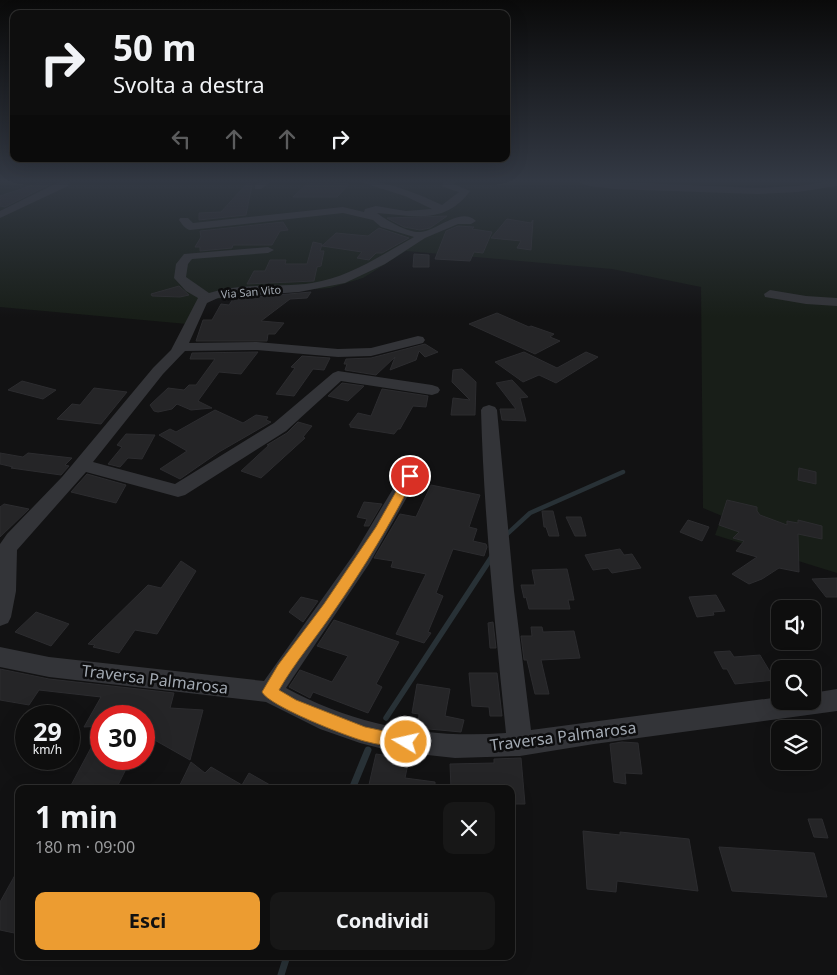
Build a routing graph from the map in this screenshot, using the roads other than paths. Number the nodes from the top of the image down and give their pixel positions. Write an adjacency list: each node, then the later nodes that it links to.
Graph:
1 (189, 226): 2 (street)
2 (204, 226)
3 (386, 226): 5 (street)
4 (446, 226): 5 (street, Via San Vito)
5 (421, 236): 8 (street, Via San Vito)
6 (268, 250): 10 (street)
7 (327, 271): 8 (street)
8 (314, 286): 10 (street, Via San Vito)
9 (770, 294): 11 (street)
10 (208, 298): 13 (street, Via San Vito)
11 (837, 302)
12 (418, 340): 13 (street)
13 (180, 347): 16 (street, Via San Vito)
14 (432, 390): 16 (street)
15 (489, 410): 24 (street)
16 (82, 465): 18 (street, Via San Vito)
17 (410, 476): 21 (street)
18 (3, 554): 19 (street, Via San Vito)
19 (0, 618)
20 (0, 657): 21 (street, Traversa Palmarosa)
21 (270, 692): 23 (street, Traversa Palmarosa)
22 (837, 700): 24 (street, Traversa Palmarosa)
23 (389, 740): 24 (street, Traversa Palmarosa)
24 (520, 744)

